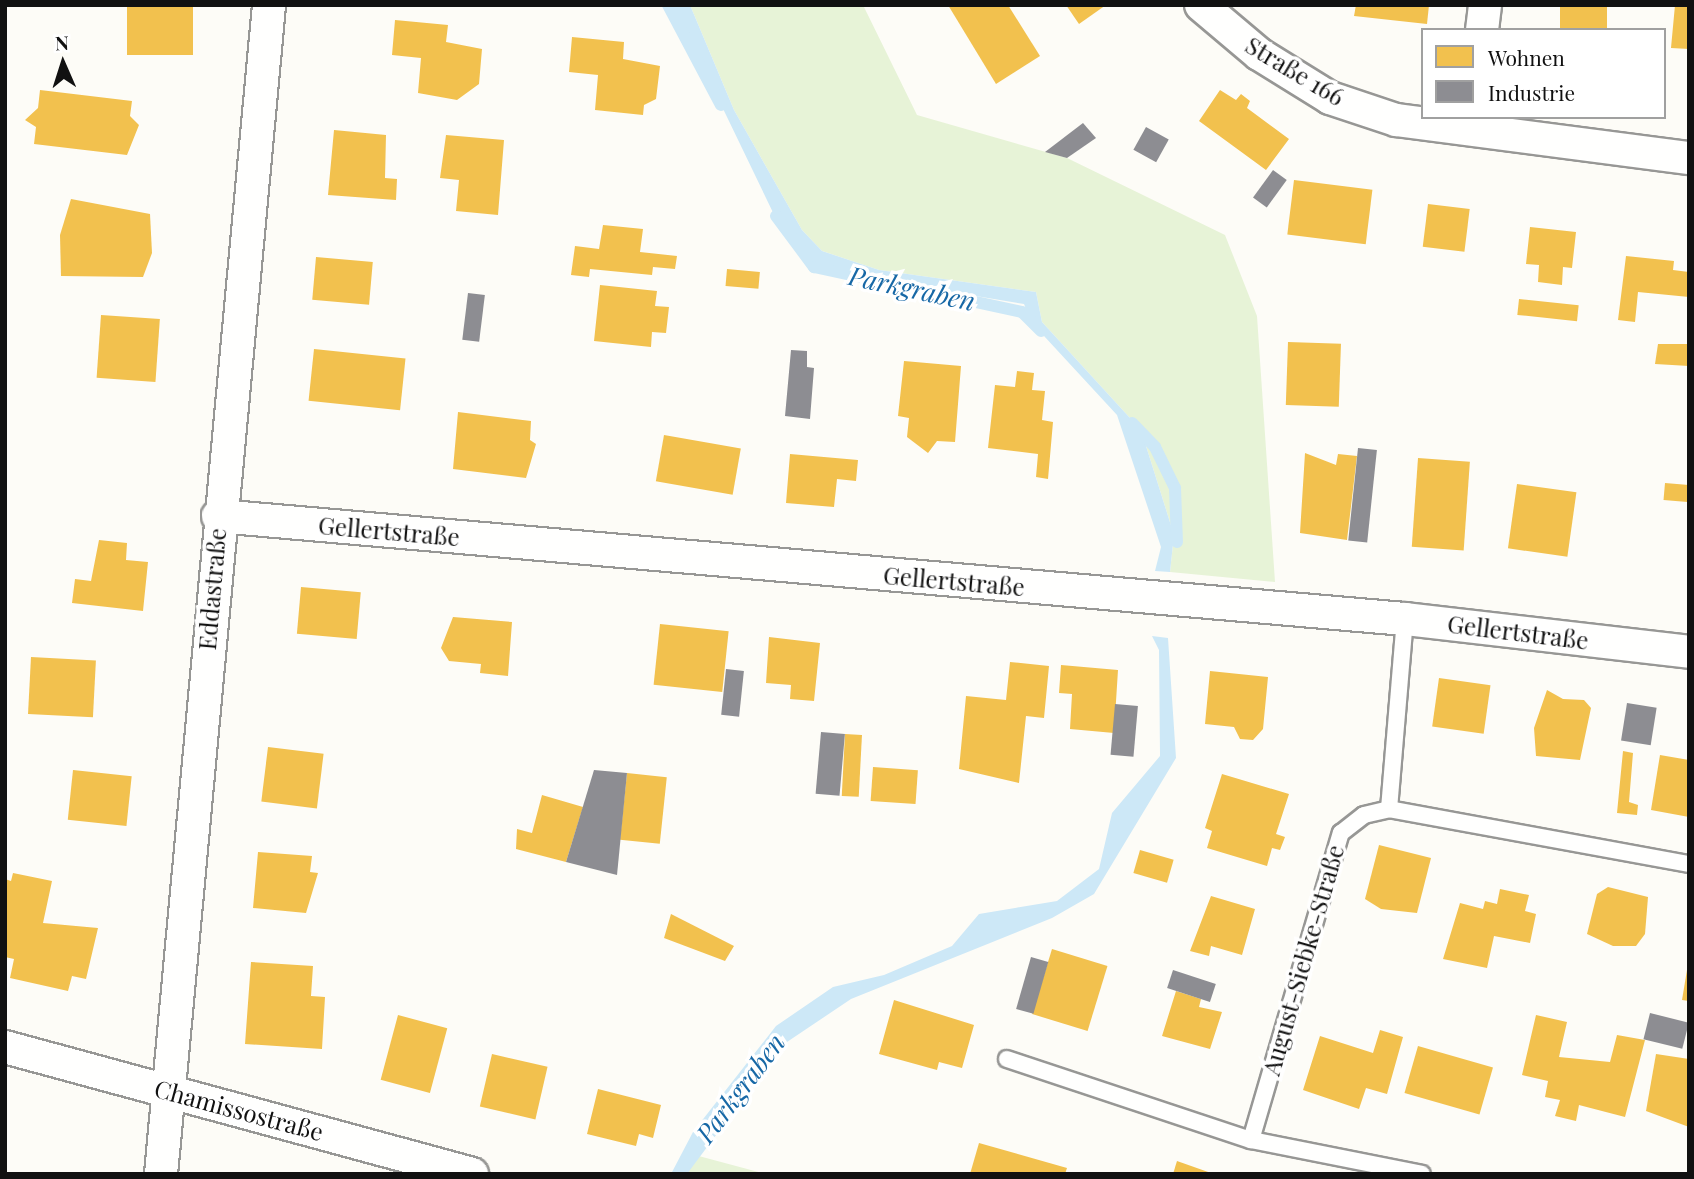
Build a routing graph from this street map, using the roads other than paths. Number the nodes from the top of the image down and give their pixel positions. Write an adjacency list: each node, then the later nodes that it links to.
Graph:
1 (269, 5): 7 (street, Eddastraße)
2 (1201, 5): 5 (street, Straße 166)
3 (1485, 5): 4 (street)
4 (1482, 28)
5 (1470, 125): 6 (street, Straße 166)
6 (1689, 158)
7 (218, 516): 8 (street, Gellertstraße); 14 (street, Eddastraße)
8 (1405, 619): 9 (street, Gellertstraße); 10 (lane)
9 (1689, 652)
10 (1389, 809): 11 (lane); 15 (lane, August-Siebke-Straße)
11 (1689, 864)
12 (5, 1047): 14 (street, Chamissostraße)
13 (1007, 1059): 15 (lane)
14 (169, 1090): 16 (street, Eddastraße); 17 (street, Chamissostraße)
15 (1251, 1140): 18 (lane)
16 (160, 1174)
17 (472, 1174)
18 (1422, 1174)

